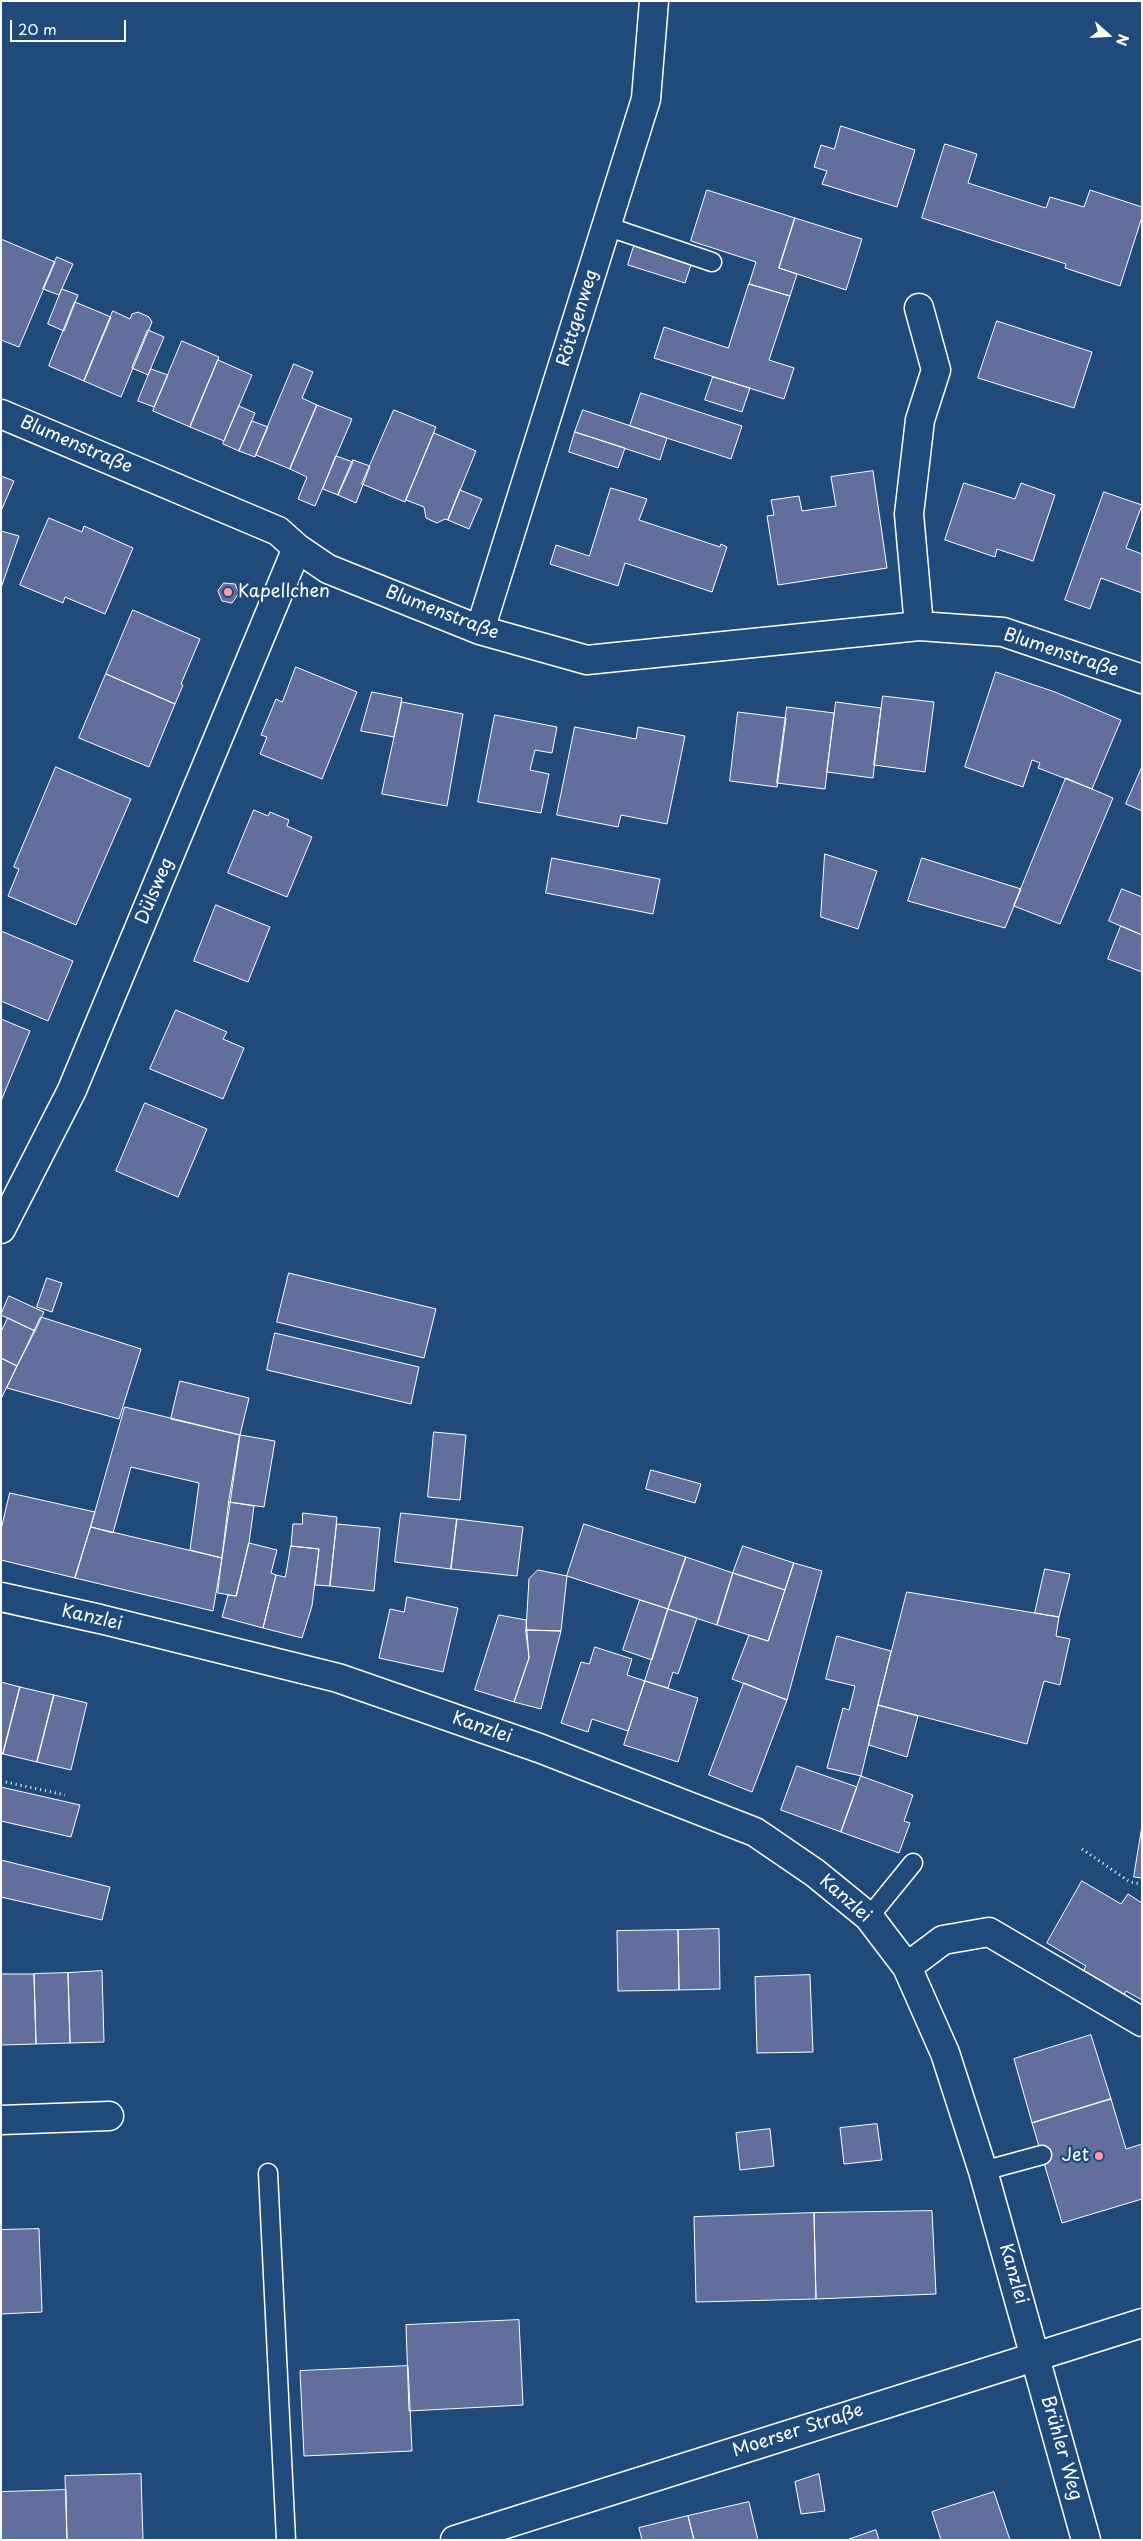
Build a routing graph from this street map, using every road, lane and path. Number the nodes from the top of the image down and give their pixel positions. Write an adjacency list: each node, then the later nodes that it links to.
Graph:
1 (654, 1): 2 (street, Röttgenweg)
2 (606, 226): 3 (lane); 8 (street, Röttgenweg)
3 (712, 262)
4 (919, 308): 7 (street)
5 (1, 414): 6 (street, Blumenstraße)
6 (297, 548): 8 (street, Blumenstraße); 10 (street, Dülsweg)
7 (919, 626): 8 (street, Blumenstraße); 9 (street, Blumenstraße)
8 (480, 630)
9 (1142, 679)
10 (1, 1229)
11 (1, 1597): 17 (street, Kanzlei)
12 (1, 1781): 13 (path)
13 (66, 1795)
14 (1082, 1849): 16 (path)
15 (913, 1863): 17 (lane)
16 (1142, 1884)
17 (869, 1917): 18 (street, Kanzlei)
18 (907, 1967): 19 (street); 23 (street, Kanzlei)
19 (1142, 2022)
20 (109, 2116): 21 (street)
21 (1, 2120)
22 (1042, 2155): 23 (lane)
23 (983, 2171): 26 (street, Kanzlei)
24 (268, 2173): 27 (lane)
25 (1142, 2323): 26 (street, Moerser Straße)
26 (1035, 2357): 28 (street, Moerser Straße); 29 (street, Brühler Weg)
27 (286, 2540)
28 (455, 2540)
29 (1086, 2540)

